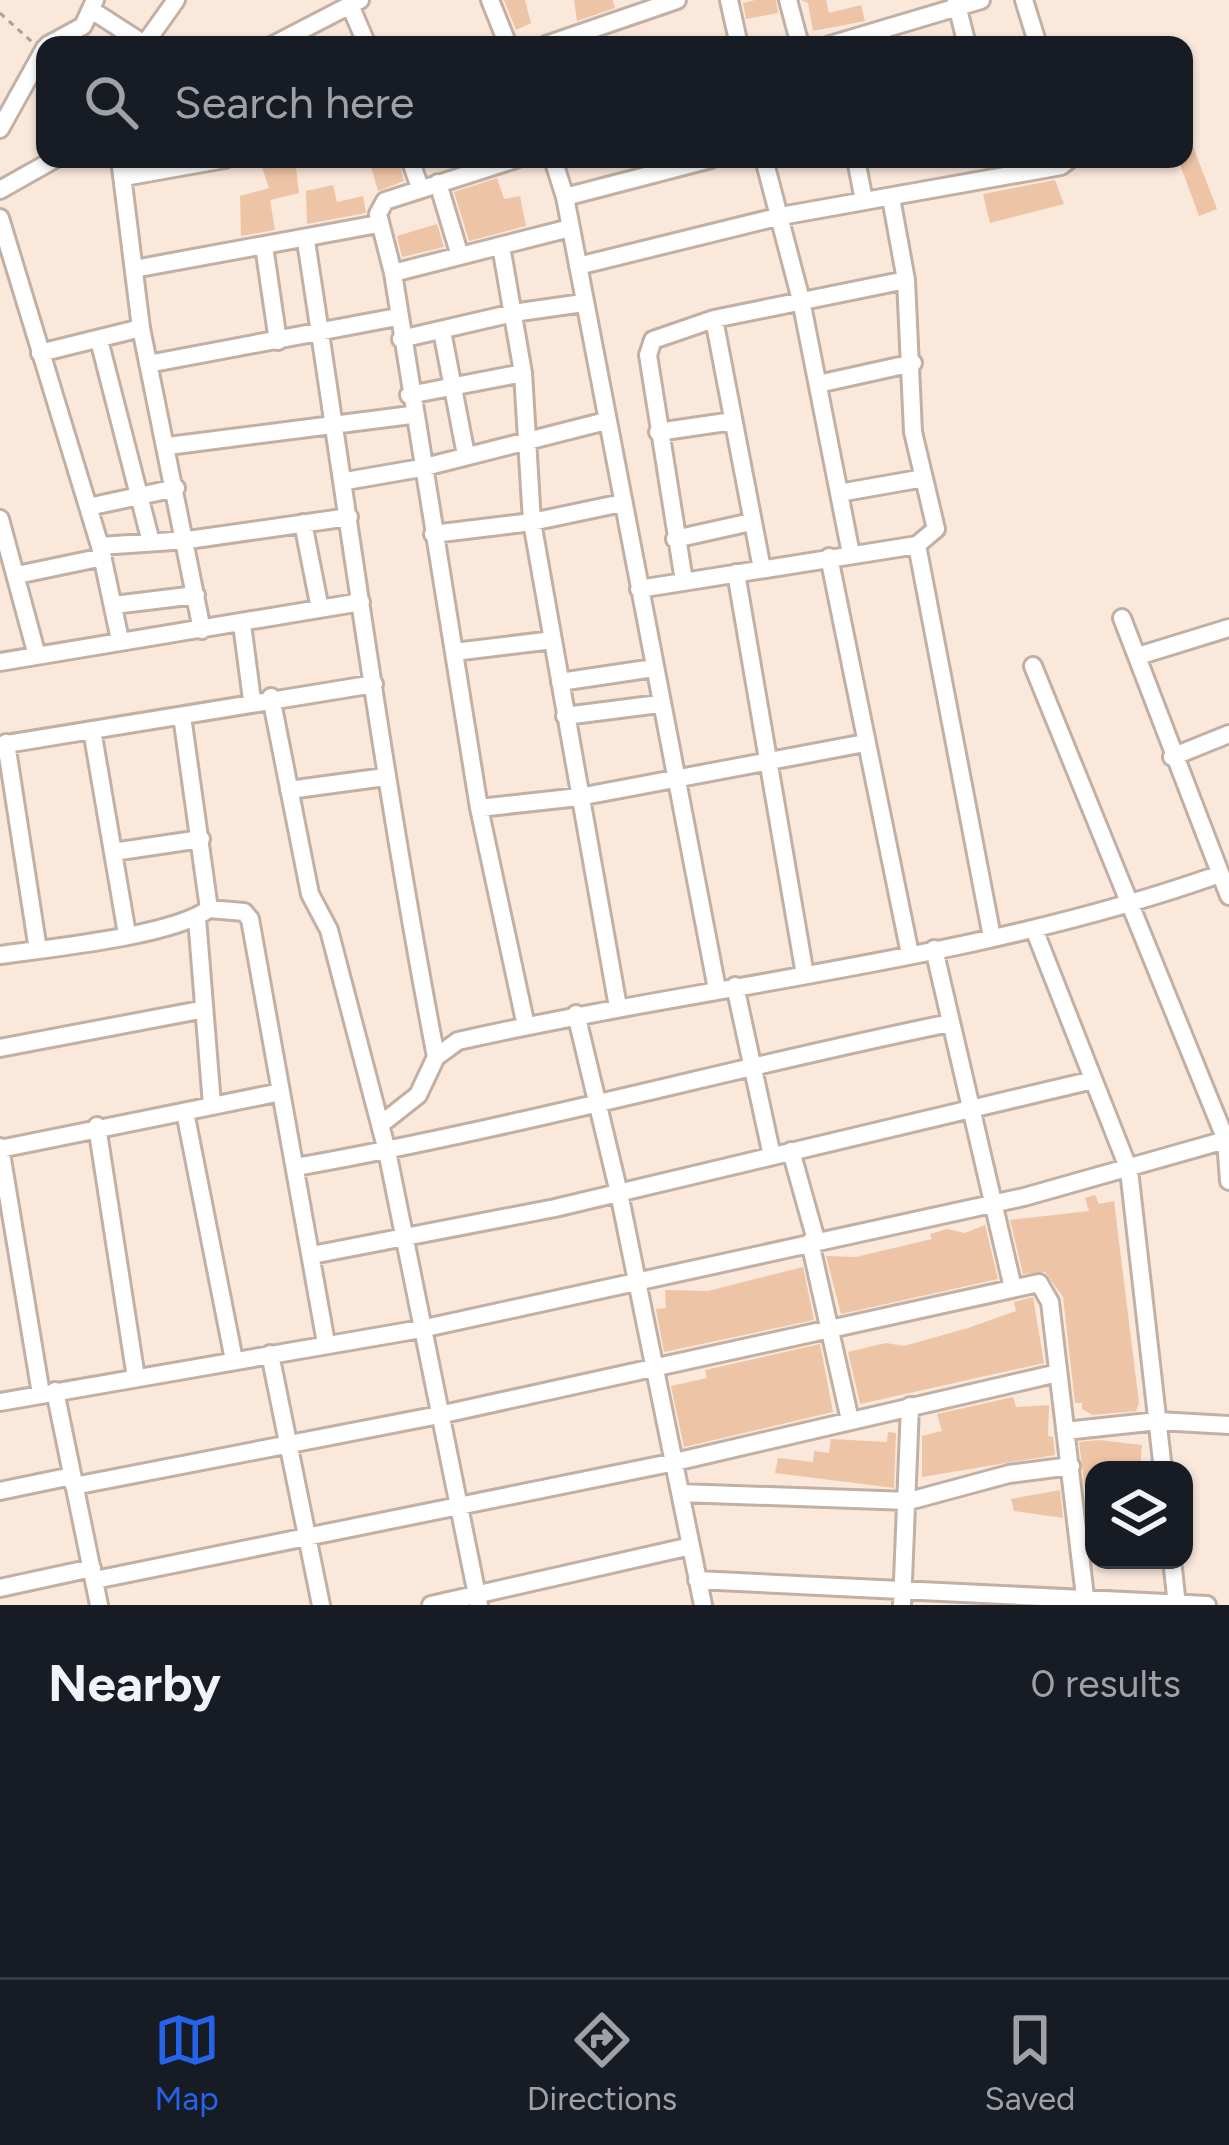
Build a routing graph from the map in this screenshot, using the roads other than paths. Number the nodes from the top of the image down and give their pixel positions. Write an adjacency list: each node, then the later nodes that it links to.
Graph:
1 (176, 0): 14 (street)
2 (490, 0): 17 (street)
3 (677, 0): 18 (street)
4 (729, 0): 19 (street)
5 (788, 0): 20 (street)
6 (981, 0): 9 (street)
7 (1024, 0): 23 (street)
8 (355, 2): 11 (street); 16 (street)
9 (956, 4): 21 (street); 22 (street)
10 (94, 6): 12 (street); 13 (street)
11 (327, 8): 15 (street)
12 (66, 36)
13 (132, 36)
14 (150, 36)
15 (286, 36)
16 (364, 36)
17 (504, 36)
18 (572, 36)
19 (737, 36)
20 (798, 36)
21 (858, 36)
22 (965, 36)
23 (1034, 36)
24 (36, 64): 25 (street)
25 (0, 129)
26 (39, 168): 36 (street)
27 (122, 168): 49 (street)
28 (416, 168): 35 (street)
29 (487, 168): 35 (street)
30 (556, 168): 37 (street)
31 (677, 168): 37 (street)
32 (767, 168): 40 (street)
33 (858, 168): 39 (street)
34 (1050, 168): 38 (street)
35 (429, 186): 42 (street); 47 (street)
36 (0, 190)
37 (566, 197): 43 (street)
38 (891, 198): 39 (street); 51 (street)
39 (864, 201): 40 (street)
40 (781, 216): 48 (street); 52 (street)
41 (0, 218): 63 (street)
42 (378, 224): 44 (street); 50 (street)
43 (570, 228): 46 (street); 48 (street)
44 (306, 241): 45 (street); 59 (street)
45 (264, 246): 49 (street); 62 (street)
46 (501, 246): 47 (street); 54 (street)
47 (460, 256): 50 (street)
48 (578, 266): 53 (street)
49 (134, 268): 57 (street)
50 (393, 273): 55 (street)
51 (906, 280): 52 (street); 64 (street)
52 (801, 300): 56 (street); 67 (street)
53 (584, 303): 54 (street); 71 (street)
54 (513, 313): 58 (street); 66 (street)
55 (397, 317): 59 (street); 60 (street)
56 (714, 319): 72 (street); 74 (street)
57 (141, 328): 61 (street); 65 (street)
58 (442, 331): 60 (street); 68 (street)
59 (321, 334): 62 (street); 73 (street)
60 (401, 339): 69 (street)
61 (99, 340): 63 (street); 83 (street)
62 (278, 341): 65 (street)
63 (40, 353): 85 (street)
64 (913, 363): 67 (street); 79 (street)
65 (148, 364): 76 (street)
66 (523, 373): 68 (street); 75 (street)
67 (818, 383): 82 (street)
68 (451, 391): 69 (street); 77 (street)
69 (409, 395): 70 (street)
70 (411, 415): 73 (street); 78 (street)
71 (606, 421): 75 (street); 84 (street)
72 (733, 421): 74 (street); 89 (street)
73 (335, 422): 76 (street); 80 (street)
74 (658, 431): 92 (street)
75 (523, 438): 77 (street); 88 (street)
76 (168, 446): 81 (street)
77 (466, 455): 78 (street)
78 (421, 469): 80 (street); 91 (street)
79 (924, 478): 82 (street); 95 (street)
80 (346, 481): 86 (street)
81 (176, 488): 83 (street); 93 (street)
82 (839, 494): 97 (street)
83 (140, 496): 85 (street); 94 (street)
84 (622, 502): 88 (street); 103 (street)
85 (88, 507): 96 (street)
86 (349, 517): 90 (street); 105 (street)
87 (0, 519): 101 (street)
88 (532, 522): 91 (street); 113 (street)
89 (751, 522): 92 (street); 99 (street)
90 (303, 523): 93 (street); 107 (street)
91 (433, 534): 115 (street)
92 (675, 539): 102 (street)
93 (188, 540): 94 (street); 104 (street)
94 (151, 542): 96 (street)
95 (917, 544): 97 (street); 145 (street)
96 (102, 551): 101 (street); 106 (street)
97 (851, 554): 98 (street)
98 (829, 557): 99 (street); 128 (street)
99 (762, 568): 100 (street)
100 (736, 573): 102 (street); 131 (street)
101 (17, 575): 114 (street)
102 (684, 581): 103 (street)
103 (639, 589): 119 (street)
104 (196, 595): 106 (street); 111 (street)
105 (361, 602): 107 (street); 121 (street)
106 (114, 605): 112 (street)
107 (320, 609): 109 (street)
108 (1122, 618): 116 (street)
109 (242, 624): 111 (street); 122 (street)
110 (1229, 628): 116 (street)
111 (202, 630): 112 (street)
112 (120, 640): 114 (street)
113 (553, 640): 115 (street); 120 (street)
114 (36, 652): 117 (street)
115 (454, 652): 136 (street)
116 (1138, 656): 130 (street)
117 (0, 662)
118 (1034, 666): 141 (street)
119 (654, 668): 120 (street); 123 (street)
120 (560, 682): 125 (street)
121 (374, 684): 122 (street); 132 (street)
122 (262, 698): 124 (street); 134 (street)
123 (659, 704): 125 (street); 133 (street)
124 (182, 716): 126 (street); 137 (street)
125 (565, 716): 135 (street)
126 (92, 730): 129 (street); 138 (street)
127 (1229, 734): 130 (street)
128 (865, 742): 131 (street); 148 (street)
129 (3, 744): 147 (street)
130 (1172, 757): 139 (street)
131 (768, 762): 133 (street); 150 (street)
132 (386, 777): 134 (street); 158 (street)
133 (674, 777): 135 (street); 151 (street)
134 (290, 790): 166 (street)
135 (579, 797): 136 (street); 152 (street)
136 (479, 808): 156 (street)
137 (201, 839): 138 (street); 142 (street)
138 (113, 852): 144 (street)
139 (1220, 874): 140 (street); 141 (street)
140 (1229, 896)
141 (1131, 906): 143 (street); 168 (street)
142 (203, 914): 144 (street); 153 (street); 161 (street)
143 (1034, 929): 145 (street); 160 (street)
144 (127, 934): 147 (street)
145 (992, 937): 146 (street)
146 (934, 949): 148 (street); 155 (street)
147 (38, 950): 149 (street)
148 (910, 954): 150 (street)
149 (0, 955)
150 (806, 975): 151 (street)
151 (726, 987): 152 (street); 159 (street)
152 (618, 1007): 154 (street)
153 (200, 1010): 157 (street); 163 (street)
154 (576, 1014): 156 (street); 162 (street)
155 (950, 1023): 159 (street); 165 (street)
156 (526, 1026): 158 (street)
157 (0, 1048)
158 (436, 1057): 166 (street)
159 (750, 1065): 162 (street); 171 (street)
160 (1093, 1080): 165 (street); 173 (street)
161 (281, 1093): 163 (street); 172 (street)
162 (598, 1100): 170 (street); 175 (street)
163 (212, 1105): 164 (street)
164 (185, 1112): 167 (street); 186 (street)
165 (969, 1112): 171 (street); 176 (street)
166 (380, 1125): 170 (street)
167 (98, 1126): 169 (street); 189 (street)
168 (1227, 1140): 173 (street); 174 (street)
169 (0, 1148): 190 (street)
170 (387, 1151): 172 (street); 177 (street)
171 (782, 1153): 175 (street); 178 (street)
172 (296, 1167): 179 (street)
173 (1129, 1170): 176 (street); 195 (street)
174 (1229, 1181)
175 (619, 1192): 177 (street); 180 (street)
176 (991, 1201): 178 (street); 181 (street)
177 (406, 1238): 179 (street); 182 (street)
178 (813, 1241): 180 (street); 183 (street)
179 (312, 1255): 184 (street)
180 (635, 1280): 182 (street); 187 (street)
181 (1013, 1288): 183 (street); 188 (street)
182 (421, 1329): 184 (street); 193 (street)
183 (831, 1329): 187 (street); 194 (street)
184 (326, 1343): 185 (street)
185 (270, 1354): 186 (street); 198 (street)
186 (234, 1360): 189 (street)
187 (654, 1365): 193 (street); 200 (street)
188 (1058, 1373): 192 (street); 197 (street)
189 (136, 1378): 190 (street)
190 (48, 1392): 191 (street); 202 (street)
191 (0, 1402)
192 (910, 1406): 194 (street); 205 (street)
193 (439, 1414): 198 (street); 206 (street)
194 (850, 1420): 200 (street)
195 (1158, 1420): 196 (street); 197 (street); 199 (street)
196 (1229, 1426)
197 (1065, 1431): 201 (street)
198 (288, 1444): 202 (street); 207 (street)
199 (1162, 1461)
200 (675, 1462): 204 (street); 206 (street)
201 (1071, 1466): 205 (street); 215 (street)
202 (73, 1481): 203 (street); 210 (street)
203 (0, 1491)
204 (680, 1493): 205 (street); 208 (street)
205 (909, 1501): 213 (street)
206 (456, 1503): 207 (street); 214 (street)
207 (306, 1534): 210 (street); 218 (street)
208 (691, 1546): 211 (street); 214 (street)
209 (1173, 1569): 216 (street)
210 (93, 1574): 212 (street); 217 (street)
211 (697, 1580): 213 (street); 220 (street)
212 (0, 1588)
213 (902, 1597): 215 (street)
214 (478, 1600): 219 (street)
215 (1085, 1601): 216 (street)
216 (1177, 1604): 221 (street)
217 (99, 1605)
218 (321, 1605)
219 (431, 1605)
220 (703, 1605)
221 (1208, 1605)

